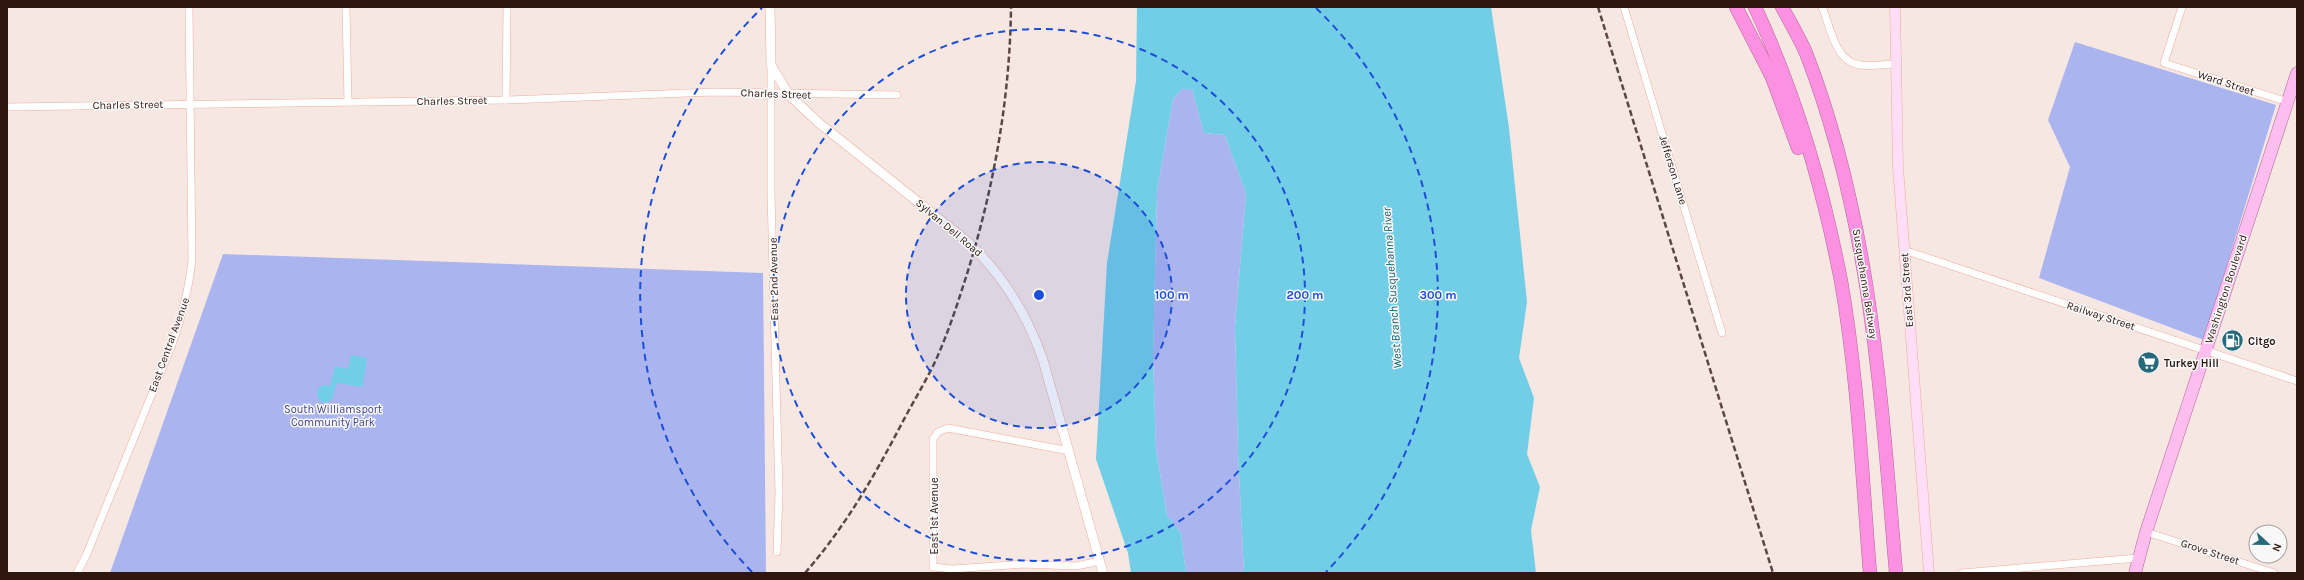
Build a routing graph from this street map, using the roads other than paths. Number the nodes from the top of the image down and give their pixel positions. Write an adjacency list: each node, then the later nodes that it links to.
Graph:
1 (189, 7): 23 (street, East Central Avenue)
2 (346, 7): 21 (street)
3 (507, 7): 20 (street)
4 (770, 7): 15 (street, East 2nd Avenue)
5 (1624, 7): 27 (street, Jefferson Lane)
6 (1736, 7): 26 (highway)
7 (1755, 7): 26 (highway)
8 (1782, 7): 13 (highway, Susquehanna Beltway)
9 (1792, 7): 13 (highway)
10 (1822, 7): 14 (street)
11 (1895, 7): 14 (main road, East 3rd Street)
12 (2182, 7): 22 (street, Ward Street)
13 (1805, 52): 38 (highway, Susquehanna Beltway)
14 (1896, 64): 25 (main road, East 3rd Street)
15 (771, 65): 17 (street, East 2nd Avenue); 18 (street, Sylvan Dell Road)
16 (2297, 73): 22 (main road, Washington Boulevard)
17 (771, 92): 18 (street, Charles Street); 20 (street, Charles Street); 32 (street, East 2nd Avenue)
18 (789, 95): 19 (street, Charles Street); 30 (street, Sylvan Dell Road)
19 (897, 95)
20 (506, 100): 21 (street, Charles Street)
21 (348, 102): 23 (street, Charles Street)
22 (2288, 102): 28 (main road, Washington Boulevard)
23 (190, 104): 24 (street, Charles Street); 35 (street, East Central Avenue)
24 (7, 107)
25 (1904, 250): 28 (street, Railway Street); 39 (main road, East 3rd Street)
26 (1841, 282): 37 (highway)
27 (1722, 333)
28 (2206, 350): 29 (street, Railway Street); 31 (main road, Washington Boulevard)
29 (2297, 381)
30 (1069, 451): 34 (street, Sylvan Dell Road); 34 (street, East 1st Avenue)
31 (2146, 532): 33 (main road, Washington Boulevard); 42 (street, Grove Street)
32 (777, 552)
33 (2138, 558): 40 (street); 41 (main road, Washington Boulevard)
34 (1100, 561): 36 (street, Sylvan Dell Road)
35 (77, 573)
36 (1103, 573)
37 (1870, 573)
38 (1896, 573)
39 (1929, 573)
40 (1962, 573)
41 (2135, 573)
42 (2274, 573)

